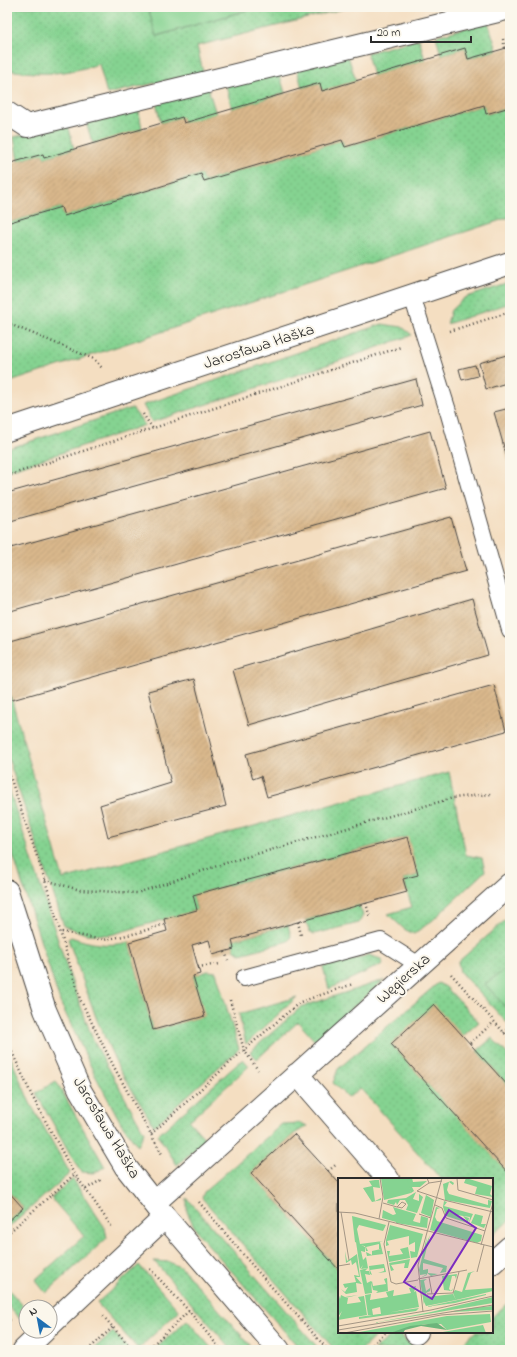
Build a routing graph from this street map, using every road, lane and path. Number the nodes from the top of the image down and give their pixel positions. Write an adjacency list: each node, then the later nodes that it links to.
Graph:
1 (510, 8): 2 (street)
2 (7, 113)
3 (7, 150): 4 (path)
4 (11, 163)
5 (510, 263): 6 (street, Jarosława Haška)
6 (412, 296): 9 (lane); 10 (street, Jarosława Haška)
7 (510, 312): 9 (path)
8 (7, 324): 10 (path)
9 (426, 339): 11 (path); 14 (lane)
10 (123, 392): 11 (path); 12 (street, Jarosława Haška)
11 (153, 429): 13 (path)
12 (7, 430)
13 (7, 476)
14 (510, 630)
15 (7, 768): 17 (path)
16 (491, 794): 17 (path)
17 (45, 880): 24 (path)
18 (510, 884): 27 (street, Węgierska)
19 (7, 891): 43 (street, Jarosława Haška)
20 (366, 903): 22 (path)
21 (298, 922): 25 (path)
22 (371, 922)
23 (165, 924): 24 (path)
24 (61, 932): 39 (path)
25 (303, 942)
26 (220, 964): 28 (path)
27 (419, 965): 30 (lane); 38 (street, Węgierska)
28 (198, 967)
29 (450, 972): 32 (path)
30 (244, 978)
31 (354, 983): 39 (path)
32 (494, 1022): 34 (path); 37 (path)
33 (510, 1027): 34 (path)
34 (504, 1033): 35 (path)
35 (510, 1039)
36 (7, 1041): 40 (path)
37 (470, 1043)
38 (298, 1074): 41 (street); 42 (street, Węgierska)
39 (151, 1134): 42 (path)
40 (75, 1174): 44 (path); 46 (path)
41 (387, 1178)
42 (179, 1181): 43 (street, Węgierska); 58 (path)
43 (159, 1210): 46 (street, Węgierska); 57 (street, Jarosława Haška)
44 (7, 1234)
45 (510, 1247): 47 (street)
46 (131, 1248): 48 (path); 49 (street, Węgierska)
47 (493, 1263)
48 (189, 1311): 55 (path); 56 (path)
49 (58, 1317)
50 (113, 1327): 54 (path)
51 (385, 1333): 59 (path)
52 (36, 1339): 53 (street)
53 (24, 1350)
54 (88, 1350)
55 (147, 1350)
56 (221, 1350)
57 (279, 1350)
58 (328, 1350)
59 (367, 1350)

